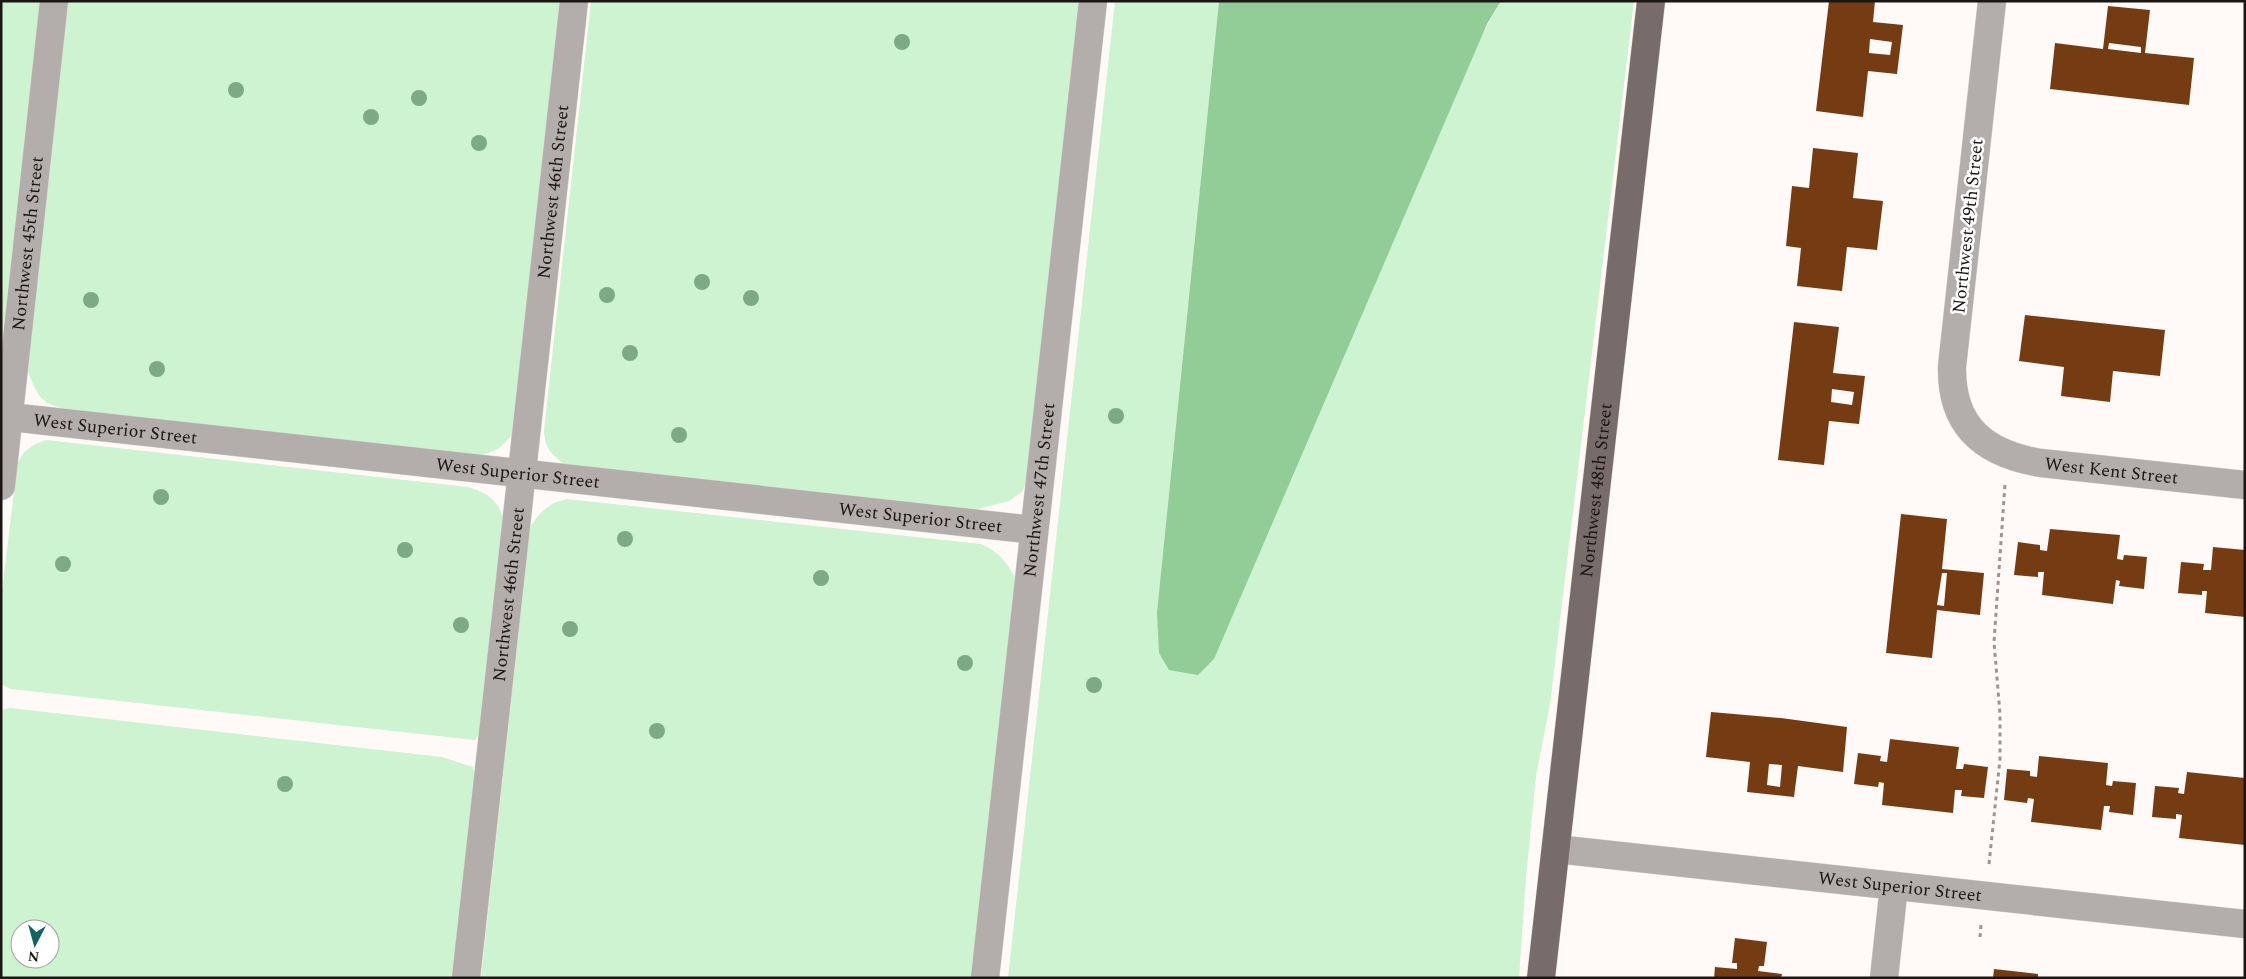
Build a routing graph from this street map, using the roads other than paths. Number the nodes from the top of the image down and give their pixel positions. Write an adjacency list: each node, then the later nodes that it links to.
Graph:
1 (54, 1): 6 (street, Northwest 45th Street)
2 (574, 1): 8 (street, Northwest 46th Street)
3 (1093, 1): 11 (street, Northwest 47th Street)
4 (1651, 1): 12 (main road, Northwest 48th Street)
5 (1992, 1): 7 (street, Northwest 49th Street)
6 (5, 416): 8 (street, West Superior Street); 10 (street, Northwest 45th Street)
7 (1983, 442): 9 (street, West Kent Street)
8 (521, 474): 11 (street, West Superior Street); 15 (street, Northwest 46th Street)
9 (2245, 485)
10 (1, 486)
11 (1034, 530): 16 (street, Northwest 47th Street)
12 (1556, 849): 13 (street, West Superior Street); 17 (main road, Northwest 48th Street)
13 (1894, 886): 14 (street, West Superior Street); 18 (street)
14 (2245, 924)
15 (466, 978)
16 (985, 978)
17 (1541, 978)
18 (1884, 978)

